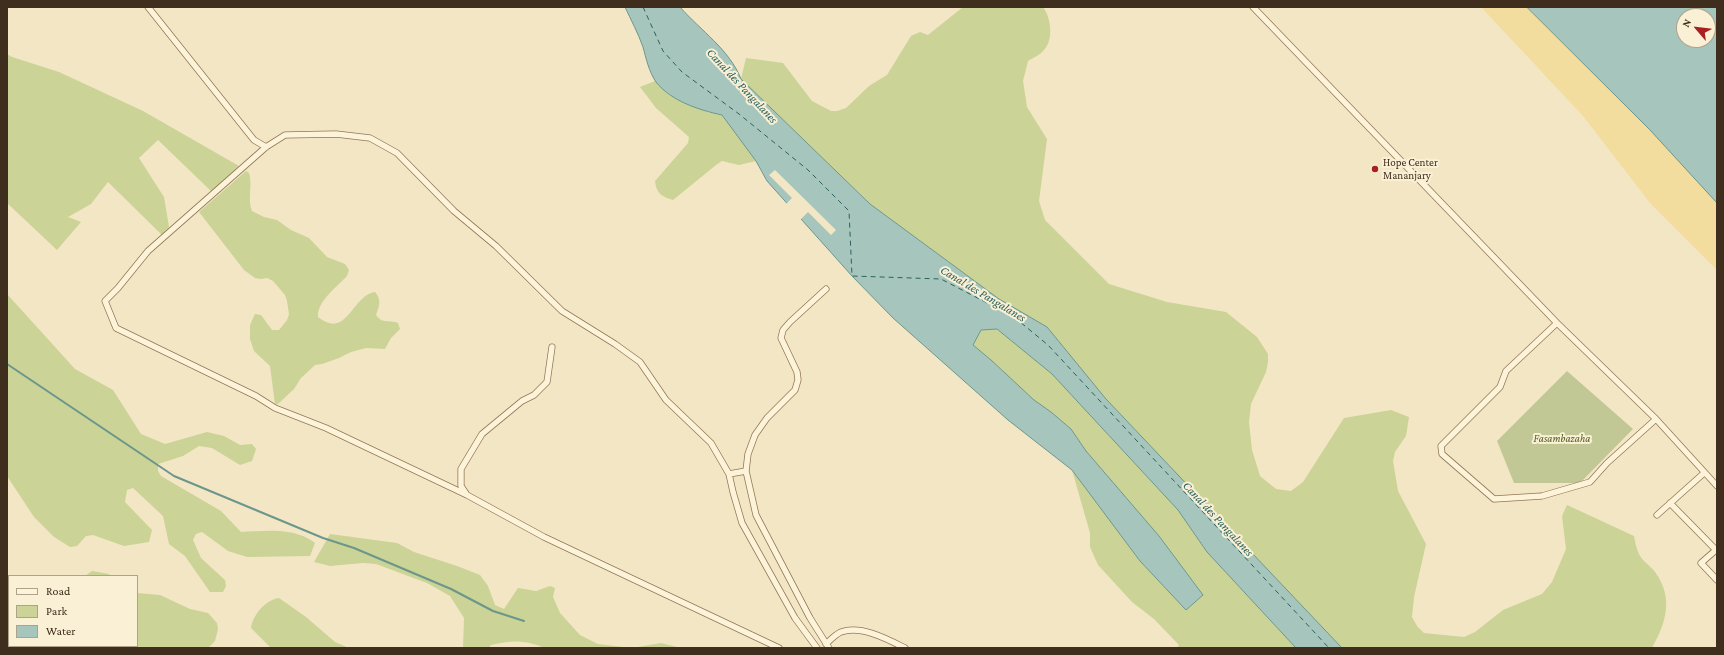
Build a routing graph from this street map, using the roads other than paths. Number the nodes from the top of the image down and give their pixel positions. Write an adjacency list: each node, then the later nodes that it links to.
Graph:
1 (148, 7): 3 (street)
2 (1253, 7): 5 (street)
3 (266, 147): 10 (street); 12 (street)
4 (826, 289): 8 (street)
5 (1557, 323): 7 (street); 7 (street)
6 (552, 347): 12 (street)
7 (1656, 419): 9 (street)
8 (746, 471): 10 (street); 17 (street)
9 (1704, 472): 11 (street); 13 (street)
10 (729, 474): 19 (street)
11 (1717, 486)
12 (467, 495): 18 (street)
13 (1670, 503): 14 (street); 15 (street)
14 (1656, 515)
15 (1716, 550): 16 (street)
16 (1717, 580)
17 (827, 646): 20 (street)
18 (779, 648)
19 (817, 648)
20 (905, 648)

